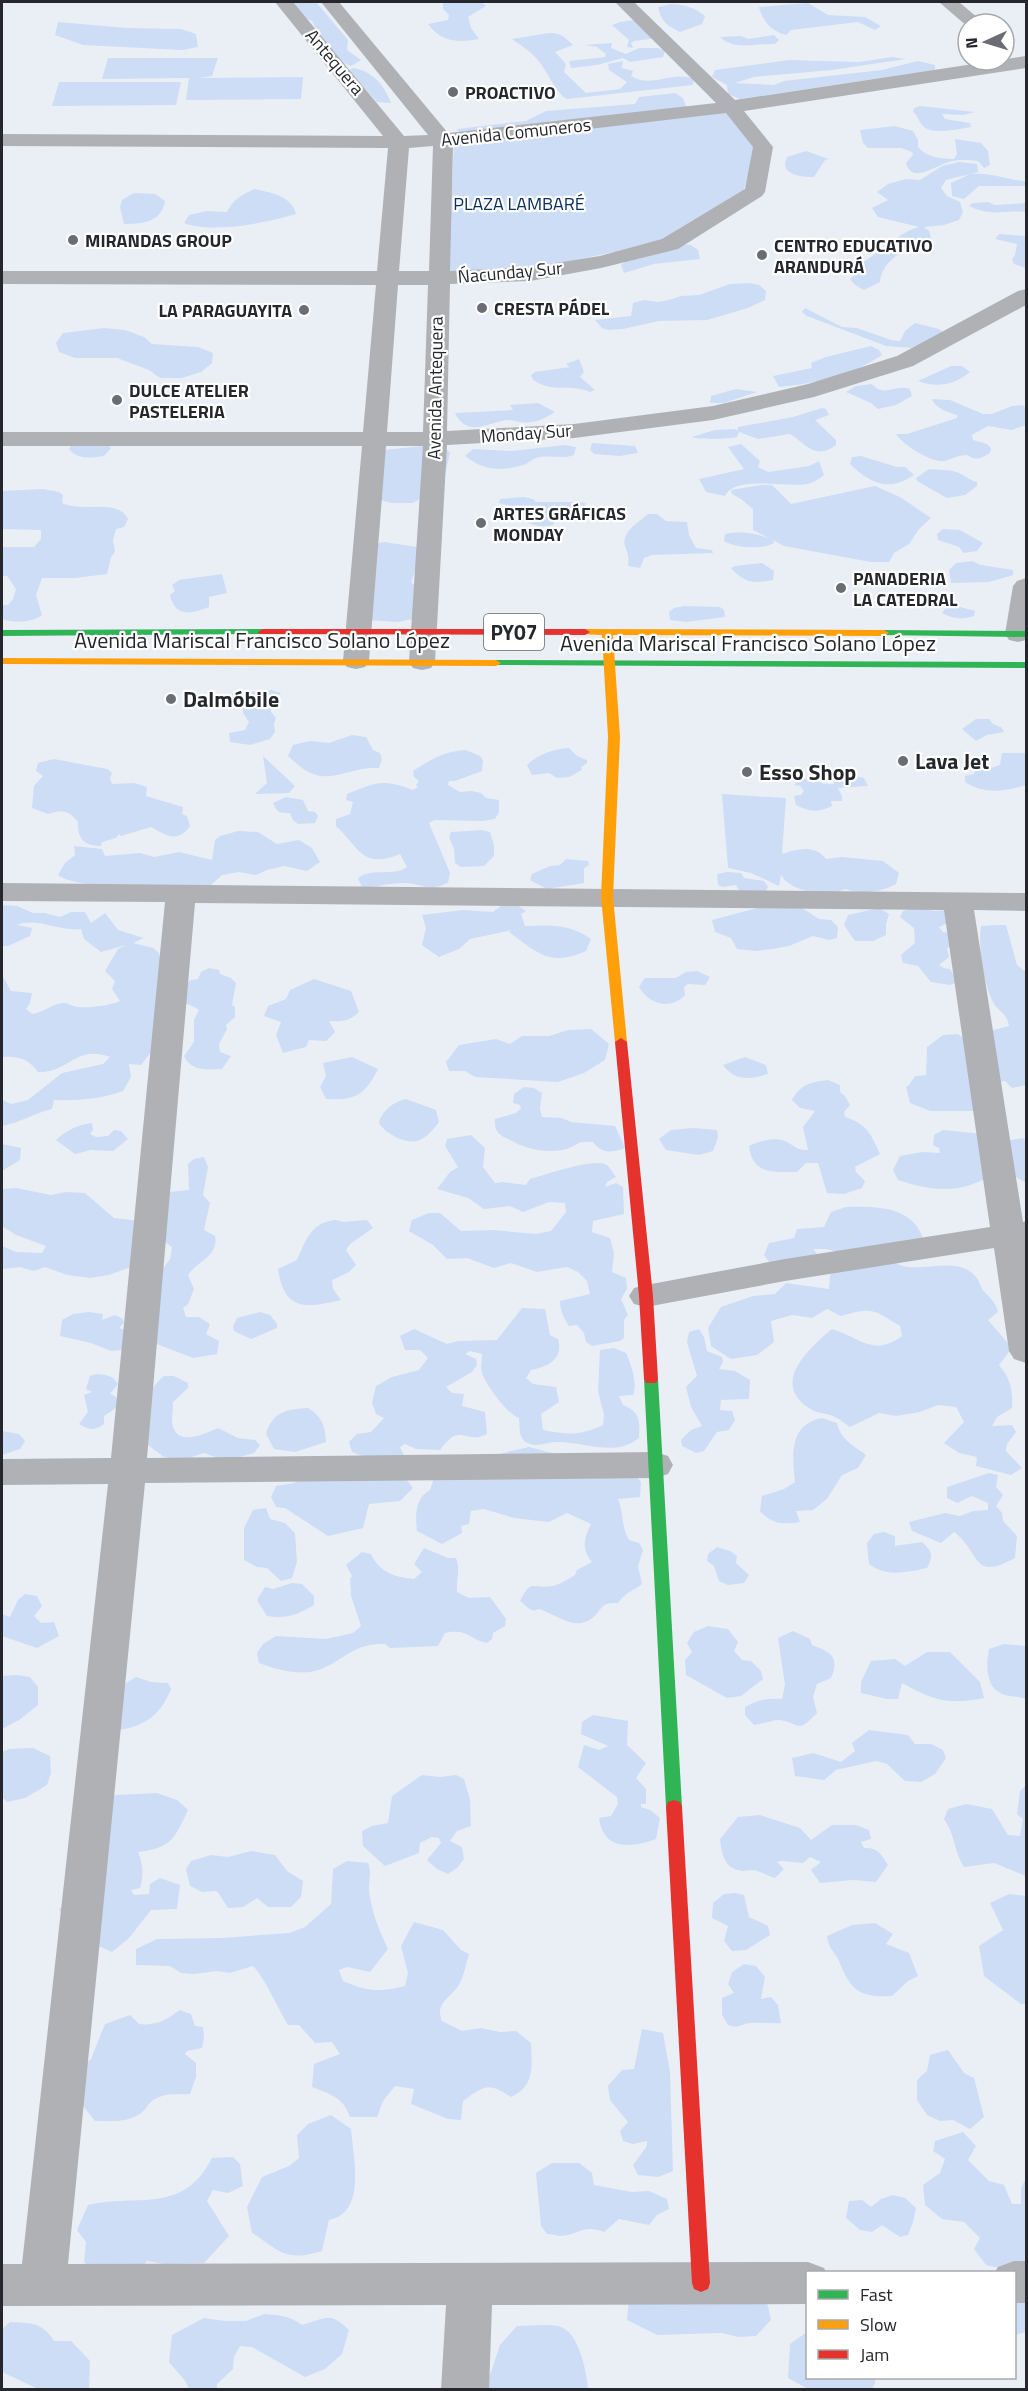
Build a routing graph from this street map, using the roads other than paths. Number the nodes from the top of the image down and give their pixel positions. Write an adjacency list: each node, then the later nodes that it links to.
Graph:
1 (284, 2): 15 (street, Antequera)
2 (330, 2): 16 (street, Antequera)
3 (624, 2): 9 (street, Ńacunday Sur)
4 (948, 2): 5 (street)
5 (961, 12)
6 (1017, 56): 11 (street, Avenida Comuneros)
7 (956, 58): 8 (street)
8 (782, 80)
9 (712, 89): 10 (street); 11 (street, Ńacunday Sur)
10 (684, 92)
11 (733, 96): 16 (street, Avenida Comuneros); 20 (street, Ńacunday Sur)
12 (2, 121): 13 (street)
13 (97, 122)
14 (361, 122): 15 (street, Avenida Comuneros)
15 (385, 122): 16 (street, Avenida Comuneros); 18 (street)
16 (439, 126): 18 (street, Avenida Comuneros); 20 (street, Avenida Antequera)
17 (2, 140): 18 (street, Avenida Comuneros)
18 (399, 142): 21 (street)
19 (2, 278): 21 (street, Ńacunday Sur)
20 (438, 278): 21 (street, Ńacunday Sur); 24 (street, Avenida Antequera)
21 (388, 279): 25 (street)
22 (1026, 296): 24 (street, Monday Sur)
23 (2, 439): 25 (street, Monday Sur)
24 (435, 439): 25 (street, Monday Sur); 28 (street, Avenida Antequera)
25 (375, 440): 27 (street)
26 (1026, 585): 31 (street)
27 (359, 631): 28 (main road, Avenida Mariscal Francisco Solano López / PY07); 29 (main road, Avenida Mariscal Francisco Solano López / PY07); 33 (street)
28 (423, 631): 30 (main road, Avenida Mariscal Francisco Solano López / PY07); 34 (street, Avenida Antequera)
29 (2, 633)
30 (608, 633): 31 (main road, Avenida Mariscal Francisco Solano López / PY07); 35 (main road)
31 (1022, 634)
32 (2, 661): 33 (main road, Avenida Mariscal Francisco Solano López / PY07)
33 (356, 661): 34 (main road, Avenida Mariscal Francisco Solano López / PY07)
34 (422, 662): 35 (main road, Avenida Mariscal Francisco Solano López / PY07)
35 (609, 663): 36 (main road, Avenida Mariscal Francisco Solano López / PY07); 39 (main road)
36 (1026, 665)
37 (2, 891): 38 (street)
38 (181, 893): 39 (street); 46 (street)
39 (607, 897): 40 (street); 43 (main road)
40 (958, 902): 41 (street); 42 (street)
41 (1026, 902)
42 (1018, 1234): 43 (street); 44 (street)
43 (645, 1296): 45 (main road)
44 (1026, 1351)
45 (655, 1465): 46 (street); 49 (main road)
46 (128, 1470): 47 (street); 51 (street)
47 (2, 1472)
48 (470, 2283): 49 (street); 51 (street); 52 (street)
49 (701, 2283): 50 (street)
50 (806, 2283)
51 (22, 2285)
52 (465, 2390)

